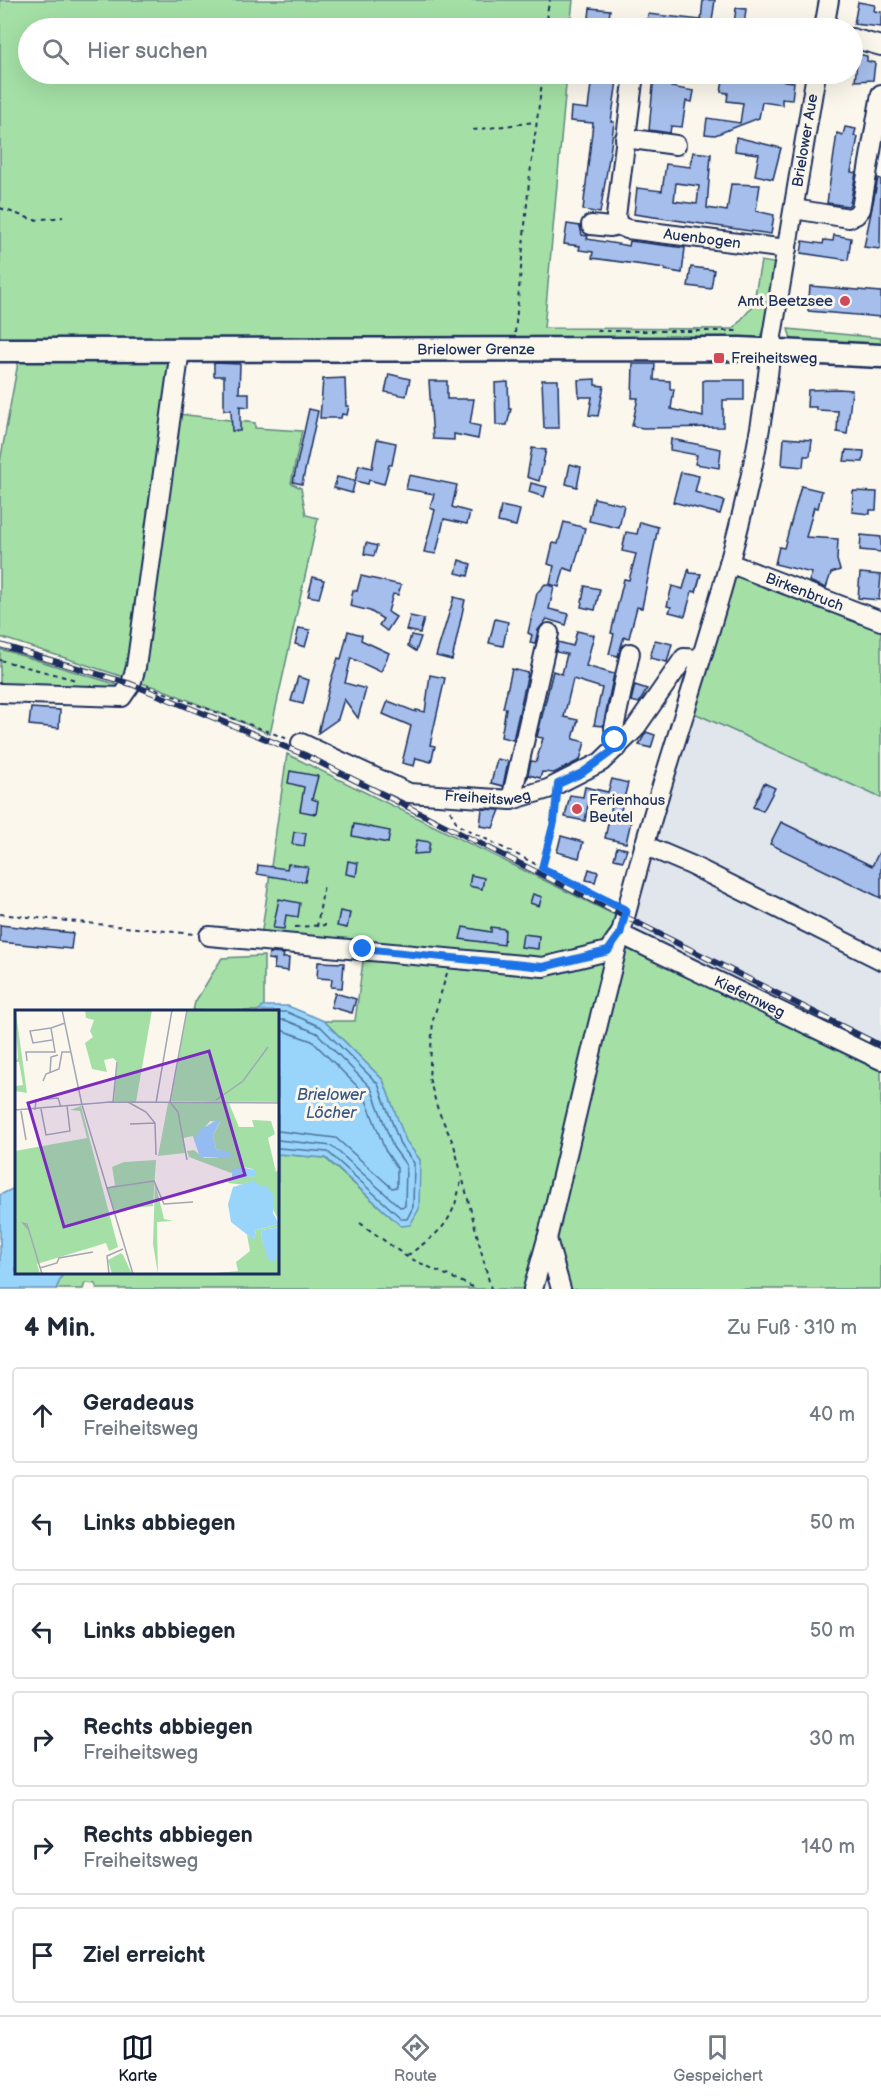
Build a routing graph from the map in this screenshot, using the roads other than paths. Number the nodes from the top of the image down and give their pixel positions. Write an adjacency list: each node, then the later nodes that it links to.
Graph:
1 (829, 0): 2 (street)
2 (826, 18)
3 (863, 41): 4 (street)
4 (881, 46)
5 (633, 84): 8 (street)
6 (814, 84): 10 (street, Brielower Aue)
7 (881, 94): 10 (street, Brielower Aue)
8 (625, 138): 9 (street); 12 (street)
9 (676, 145)
10 (794, 209): 13 (street, Brielower Aue)
11 (591, 225): 12 (street, Auenbogen)
12 (618, 225): 13 (street, Auenbogen)
13 (787, 249): 16 (street, Brielower Aue)
14 (0, 350): 15 (main road, Brielower Grenze)
15 (180, 350): 16 (main road, Brielower Grenze); 23 (street)
16 (771, 350): 17 (main road, Brielower Grenze); 18 (street)
17 (881, 356)
18 (729, 563): 19 (street, Birkenbruch); 22 (street)
19 (881, 621)
20 (549, 633): 26 (street)
21 (630, 653): 25 (street)
22 (699, 659): 25 (street, Freiheitsweg); 27 (street)
23 (0, 693)
24 (301, 743): 26 (street, Freiheitsweg)
25 (618, 747): 26 (street, Freiheitsweg)
26 (511, 800)
27 (644, 845): 28 (street); 30 (street)
28 (620, 934): 29 (street); 31 (street, Kiefernweg); 32 (street)
29 (209, 936)
30 (881, 960)
31 (881, 1060)
32 (547, 1239): 33 (street); 34 (street)
33 (533, 1289)
34 (561, 1289)

